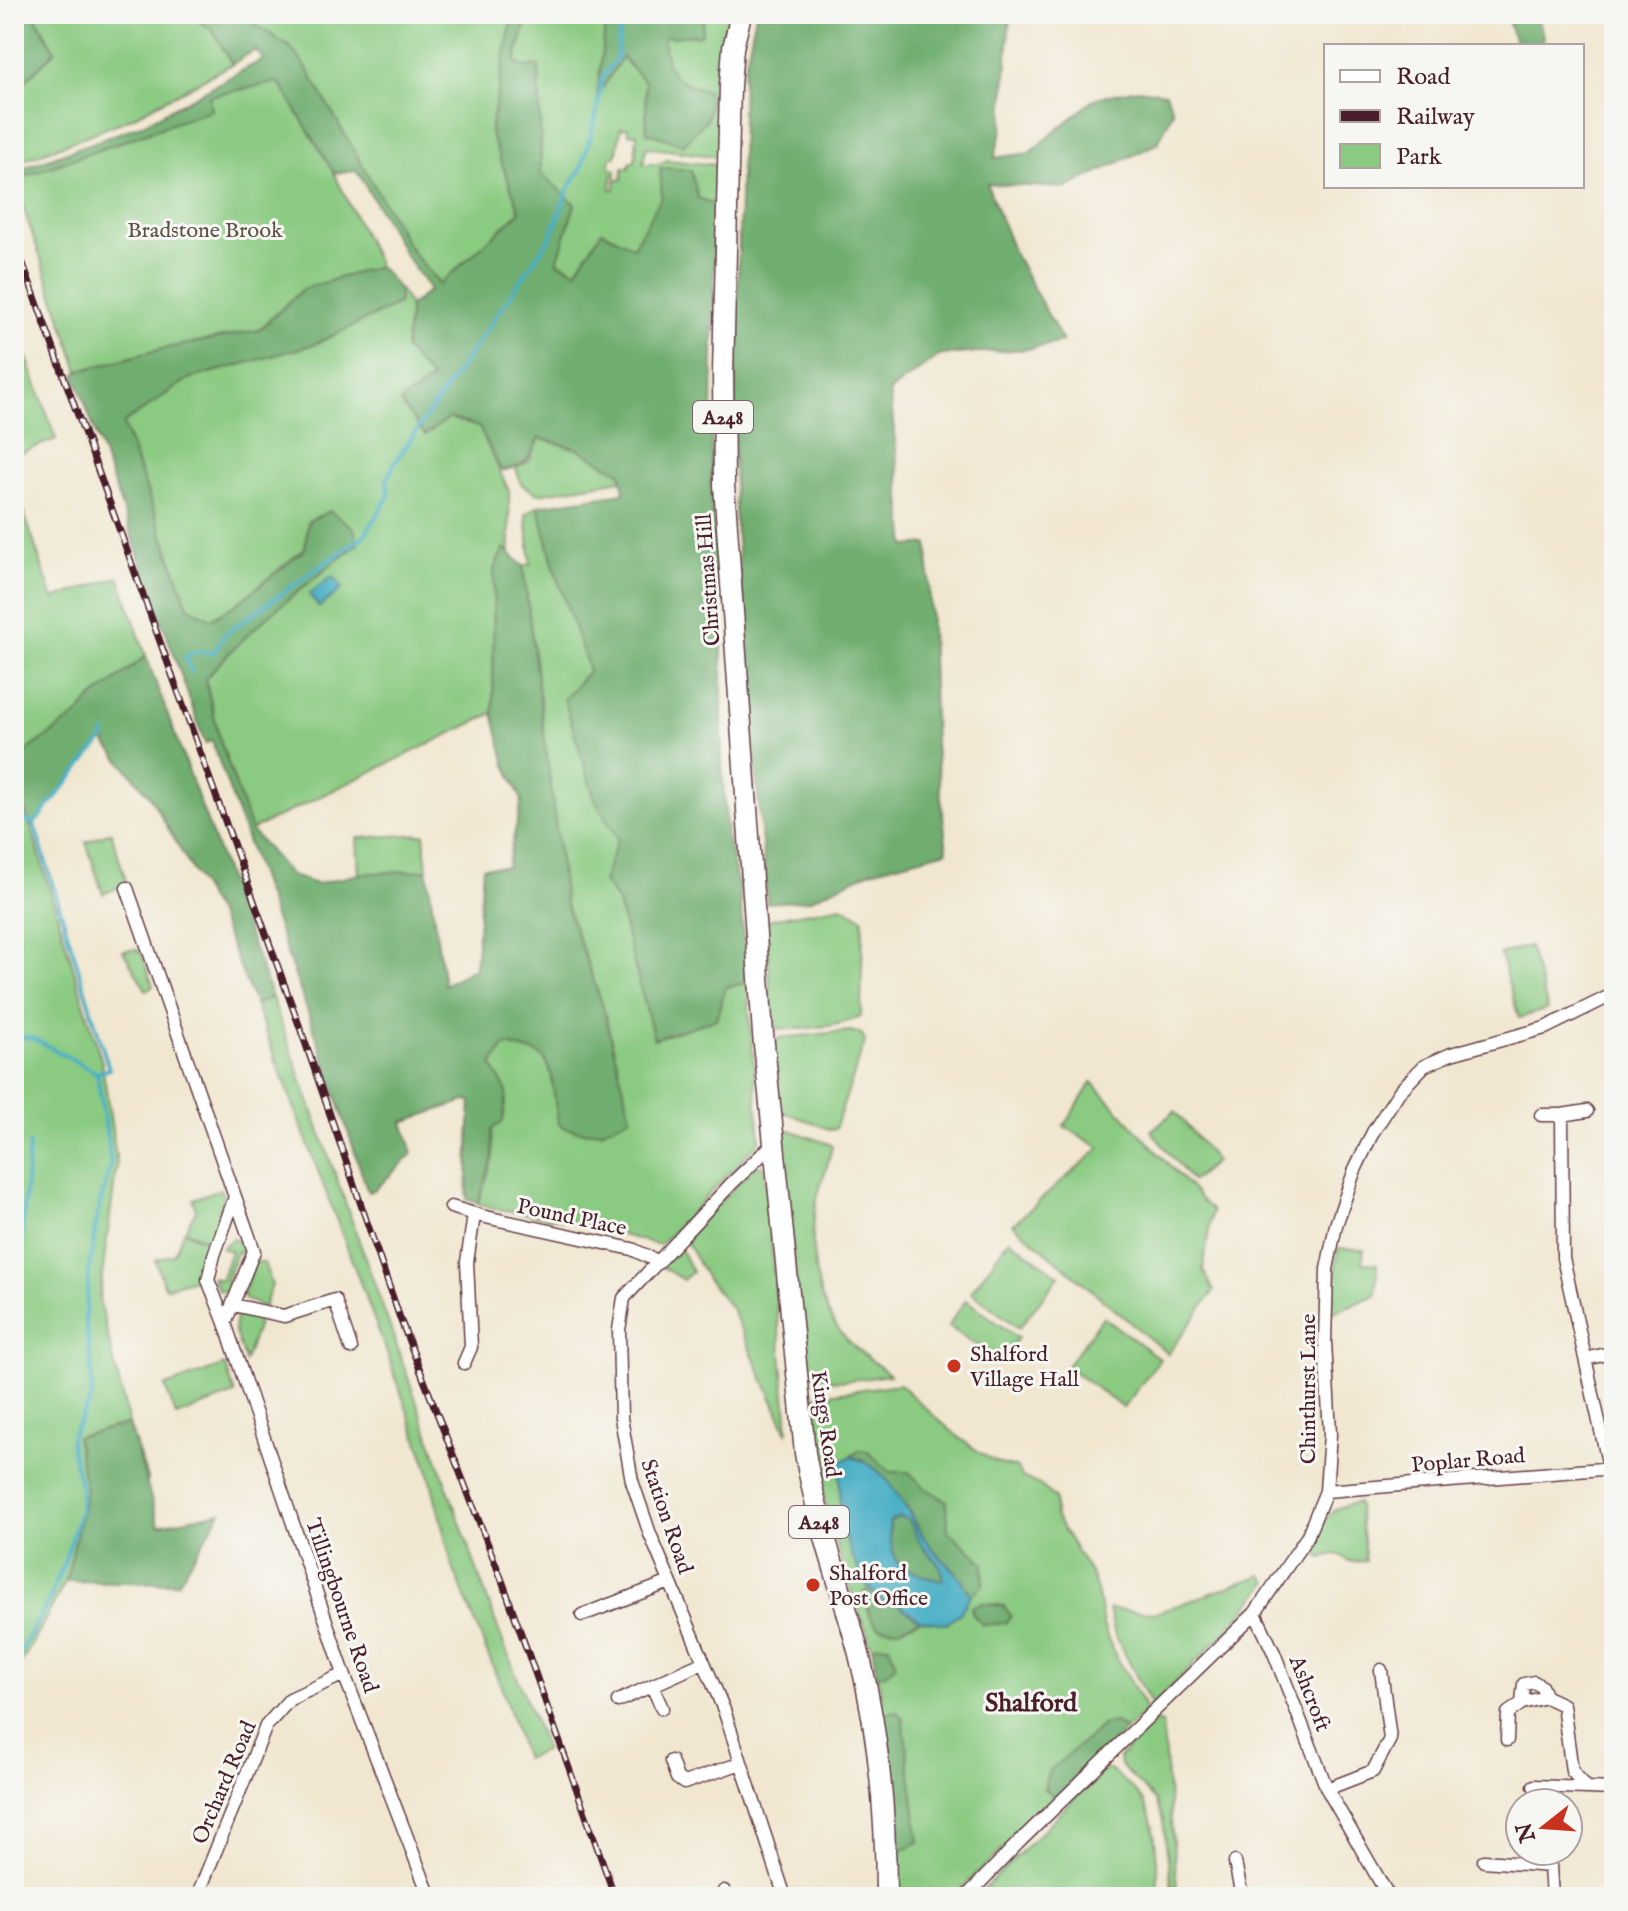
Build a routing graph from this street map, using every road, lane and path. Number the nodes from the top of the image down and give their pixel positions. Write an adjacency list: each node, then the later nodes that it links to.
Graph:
1 (741, 14): 7 (main road, Christmas Hill / A248)
2 (127, 888): 8 (street)
3 (1614, 994): 19 (street, Chinthurst Lane)
4 (1587, 1111): 6 (street)
5 (1541, 1115): 6 (street)
6 (1562, 1115): 16 (street)
7 (775, 1142): 11 (street, Station Road); 41 (main road, Kings Road / A248)
8 (235, 1197): 12 (street); 13 (street, Tillingbourne Road)
9 (451, 1207): 10 (street, Pound Place)
10 (474, 1215): 11 (street, Pound Place); 17 (street)
11 (659, 1262): 20 (street, Station Road)
12 (233, 1305): 13 (street); 14 (street)
13 (225, 1323): 25 (street, Tillingbourne Road)
14 (351, 1348)
15 (1614, 1352): 16 (street)
16 (1586, 1359): 18 (street)
17 (464, 1363)
18 (1612, 1468): 19 (street, Poplar Road)
19 (1326, 1491): 21 (street, Chinthurst Lane)
20 (670, 1582): 22 (street); 23 (street, Station Road)
21 (1255, 1613): 34 (street, Ashcroft); 42 (street, Chinthurst Lane)
22 (582, 1615)
23 (704, 1662): 26 (street); 31 (street, Station Road)
24 (1381, 1670): 34 (street)
25 (344, 1674): 38 (street, Orchard Road); 39 (street, Tillingbourne Road)
26 (652, 1686): 27 (street); 28 (street)
27 (618, 1701)
28 (662, 1708)
29 (1507, 1740): 33 (street)
30 (671, 1761): 31 (street)
31 (741, 1763): 40 (street, Station Road)
32 (1534, 1786): 33 (street)
33 (1587, 1788): 35 (street)
34 (1327, 1789): 44 (street, Ashcroft)
35 (1614, 1789)
36 (1484, 1861): 45 (street)
37 (1235, 1862): 43 (street)
38 (197, 1897)
39 (430, 1897)
40 (785, 1897)
41 (886, 1897)
42 (966, 1897)
43 (1242, 1897)
44 (1389, 1897)
45 (1552, 1897)

